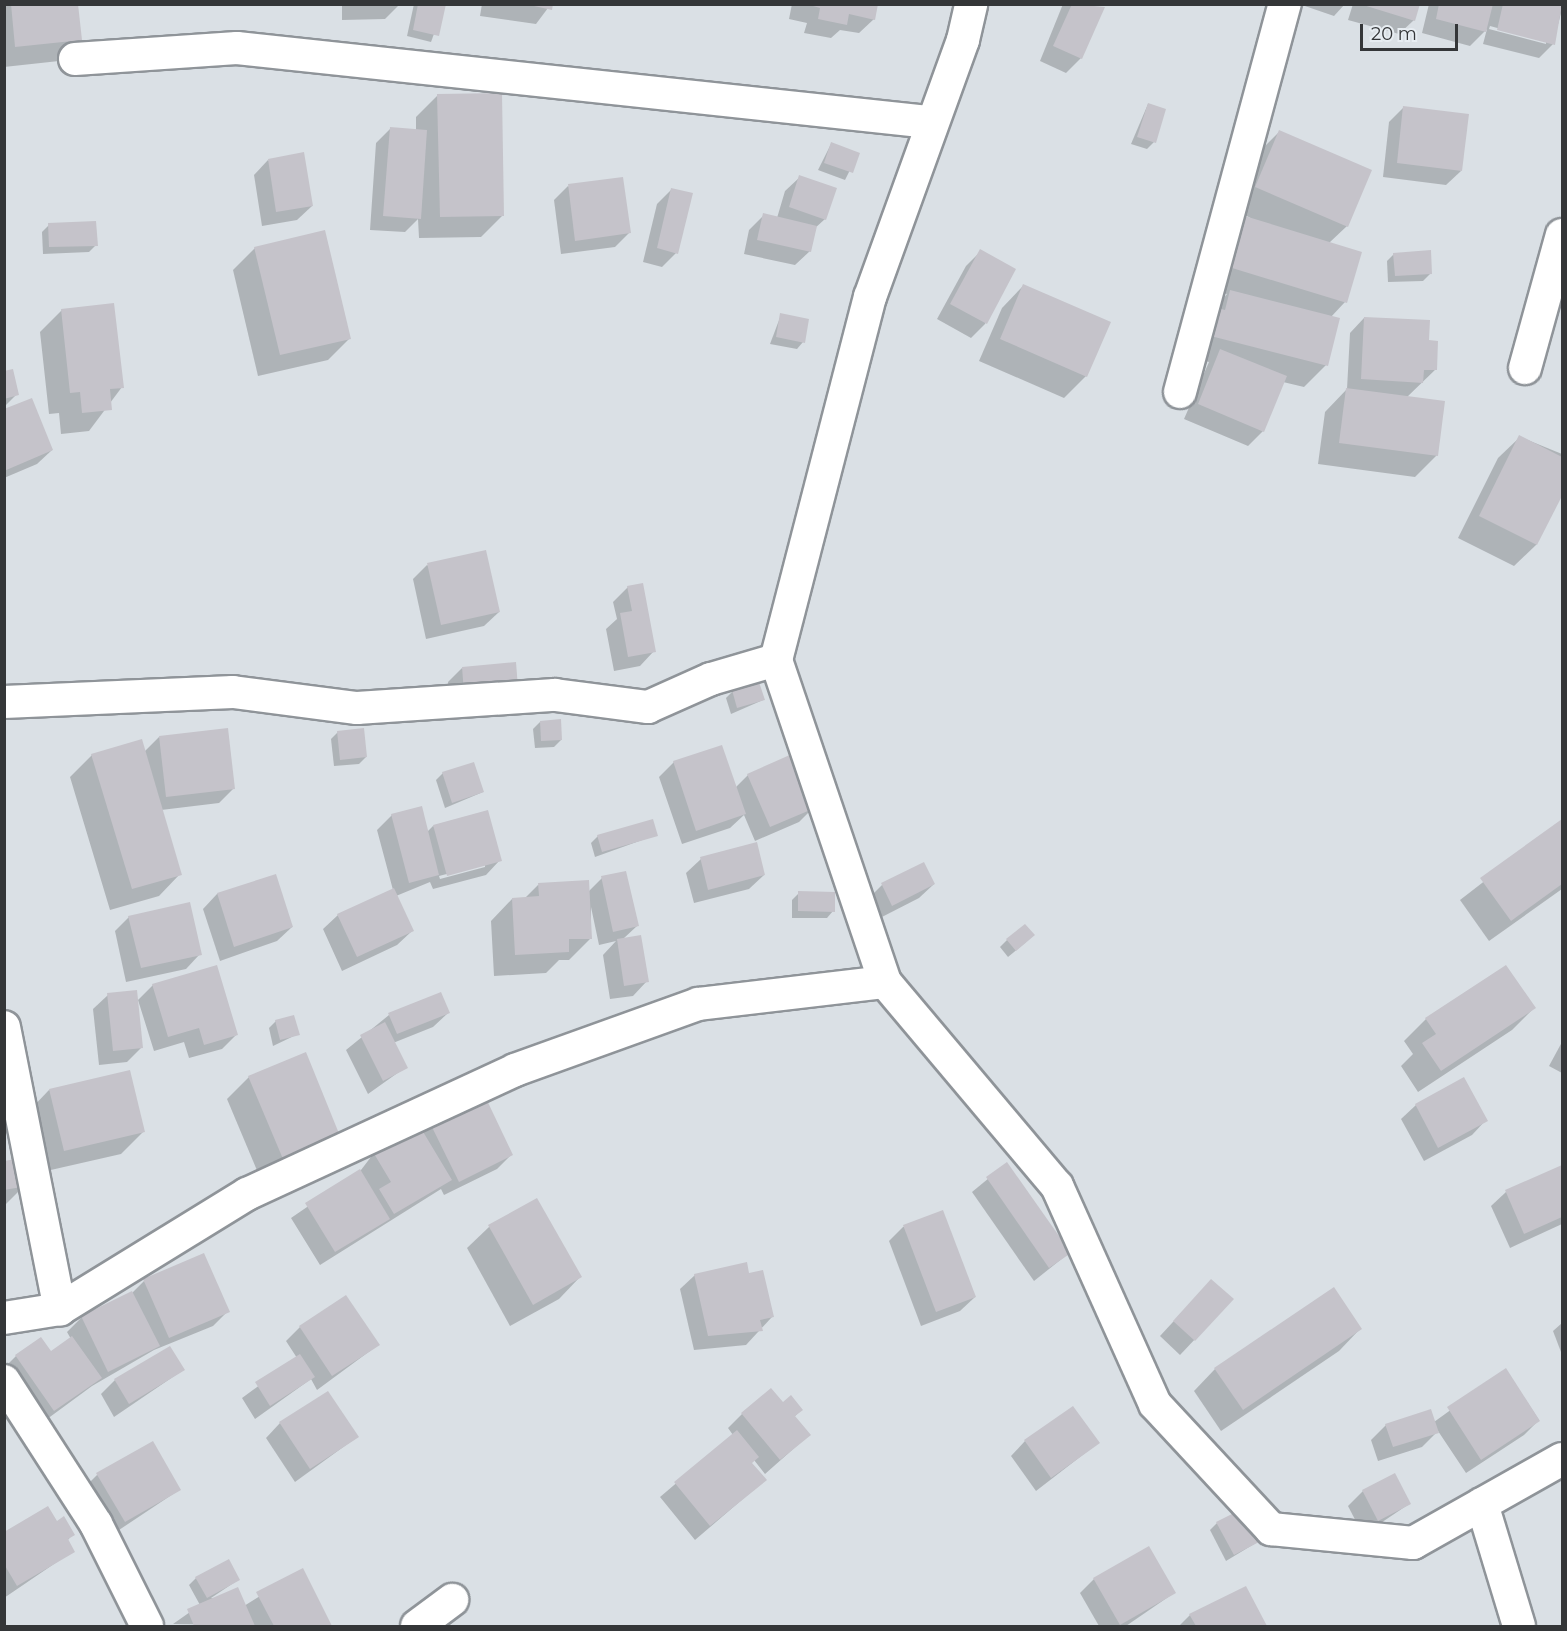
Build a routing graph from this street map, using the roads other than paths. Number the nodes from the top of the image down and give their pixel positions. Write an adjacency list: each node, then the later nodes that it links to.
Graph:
1 (970, 4): 4 (street)
2 (1285, 4): 7 (street)
3 (75, 59): 4 (street)
4 (930, 122): 8 (street)
5 (1563, 235): 6 (street)
6 (1525, 368)
7 (1180, 392)
8 (776, 660): 9 (street); 10 (street)
9 (4, 702)
10 (885, 982): 12 (street); 16 (street)
11 (4, 1027): 12 (street)
12 (60, 1309): 13 (street)
13 (4, 1318)
14 (4, 1381): 18 (street)
15 (1563, 1458): 16 (street)
16 (1482, 1504): 20 (street)
17 (452, 1600): 19 (street)
18 (147, 1626)
19 (417, 1626)
20 (1519, 1626)

